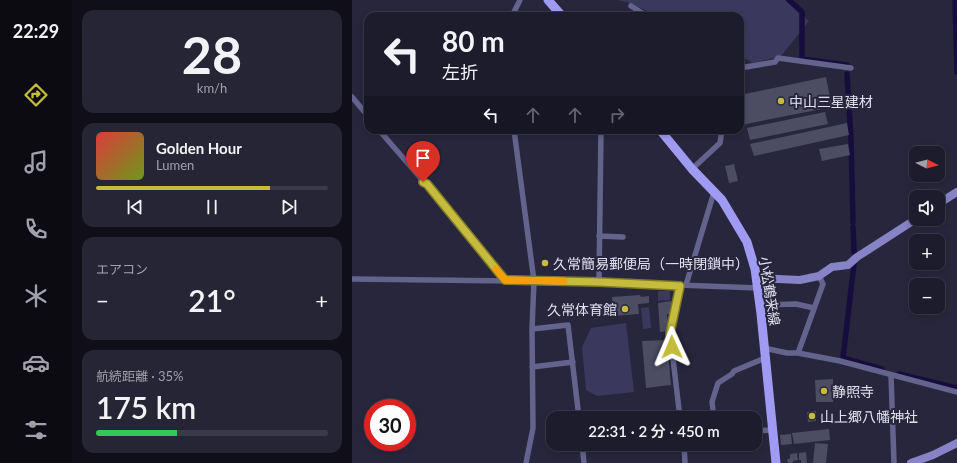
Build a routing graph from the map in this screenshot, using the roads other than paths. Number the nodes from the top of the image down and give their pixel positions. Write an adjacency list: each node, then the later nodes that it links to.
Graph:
1 (520, 0): 4 (street)
2 (548, 0): 5 (main road)
3 (631, 6): 6 (street)
4 (514, 12)
5 (558, 12)
6 (641, 12)
7 (744, 67): 8 (street)
8 (851, 68)
9 (352, 97): 10 (street)
10 (364, 111)
11 (382, 134): 26 (street)
12 (515, 134): 27 (street)
13 (601, 134): 21 (street)
14 (663, 134): 16 (main road, 小松鶴来線)
15 (721, 134): 16 (street)
16 (692, 169): 17 (main road, 小松鶴来線)
17 (714, 192): 24 (main road, 小松鶴来線); 29 (street)
18 (956, 193): 19 (main road)
19 (945, 200)
20 (909, 224): 23 (main road)
21 (599, 236): 22 (street); 28 (street)
22 (623, 237)
23 (819, 276): 24 (main road); 32 (street)
24 (756, 278): 30 (main road, 小松鶴来線)
25 (352, 279): 26 (street)
26 (505, 280): 27 (street)
27 (534, 281): 28 (street); 33 (street)
28 (599, 282): 29 (street)
29 (683, 285): 30 (street); 42 (street)
30 (758, 288): 31 (main road, 小松鶴来線)
31 (760, 305): 32 (street); 34 (main road, 小松鶴来線)
32 (814, 308): 35 (street)
33 (532, 329): 37 (street); 38 (street)
34 (764, 348): 35 (street); 36 (main road, 小松鶴来線)
35 (798, 353): 39 (street)
36 (766, 358): 43 (street); 44 (main road, 小松鶴来線)
37 (573, 362): 38 (street); 41 (street)
38 (532, 367): 49 (street)
39 (891, 375): 40 (street); 53 (street)
40 (957, 392)
41 (578, 411)
42 (679, 411)
43 (713, 411)
44 (773, 430): 45 (street); 52 (main road, 小松鶴来線)
45 (762, 431)
46 (957, 443): 54 (main road)
47 (583, 451): 50 (street)
48 (684, 451): 51 (street)
49 (526, 463)
50 (584, 463)
51 (685, 463)
52 (776, 463)
53 (894, 463)
54 (911, 463)

